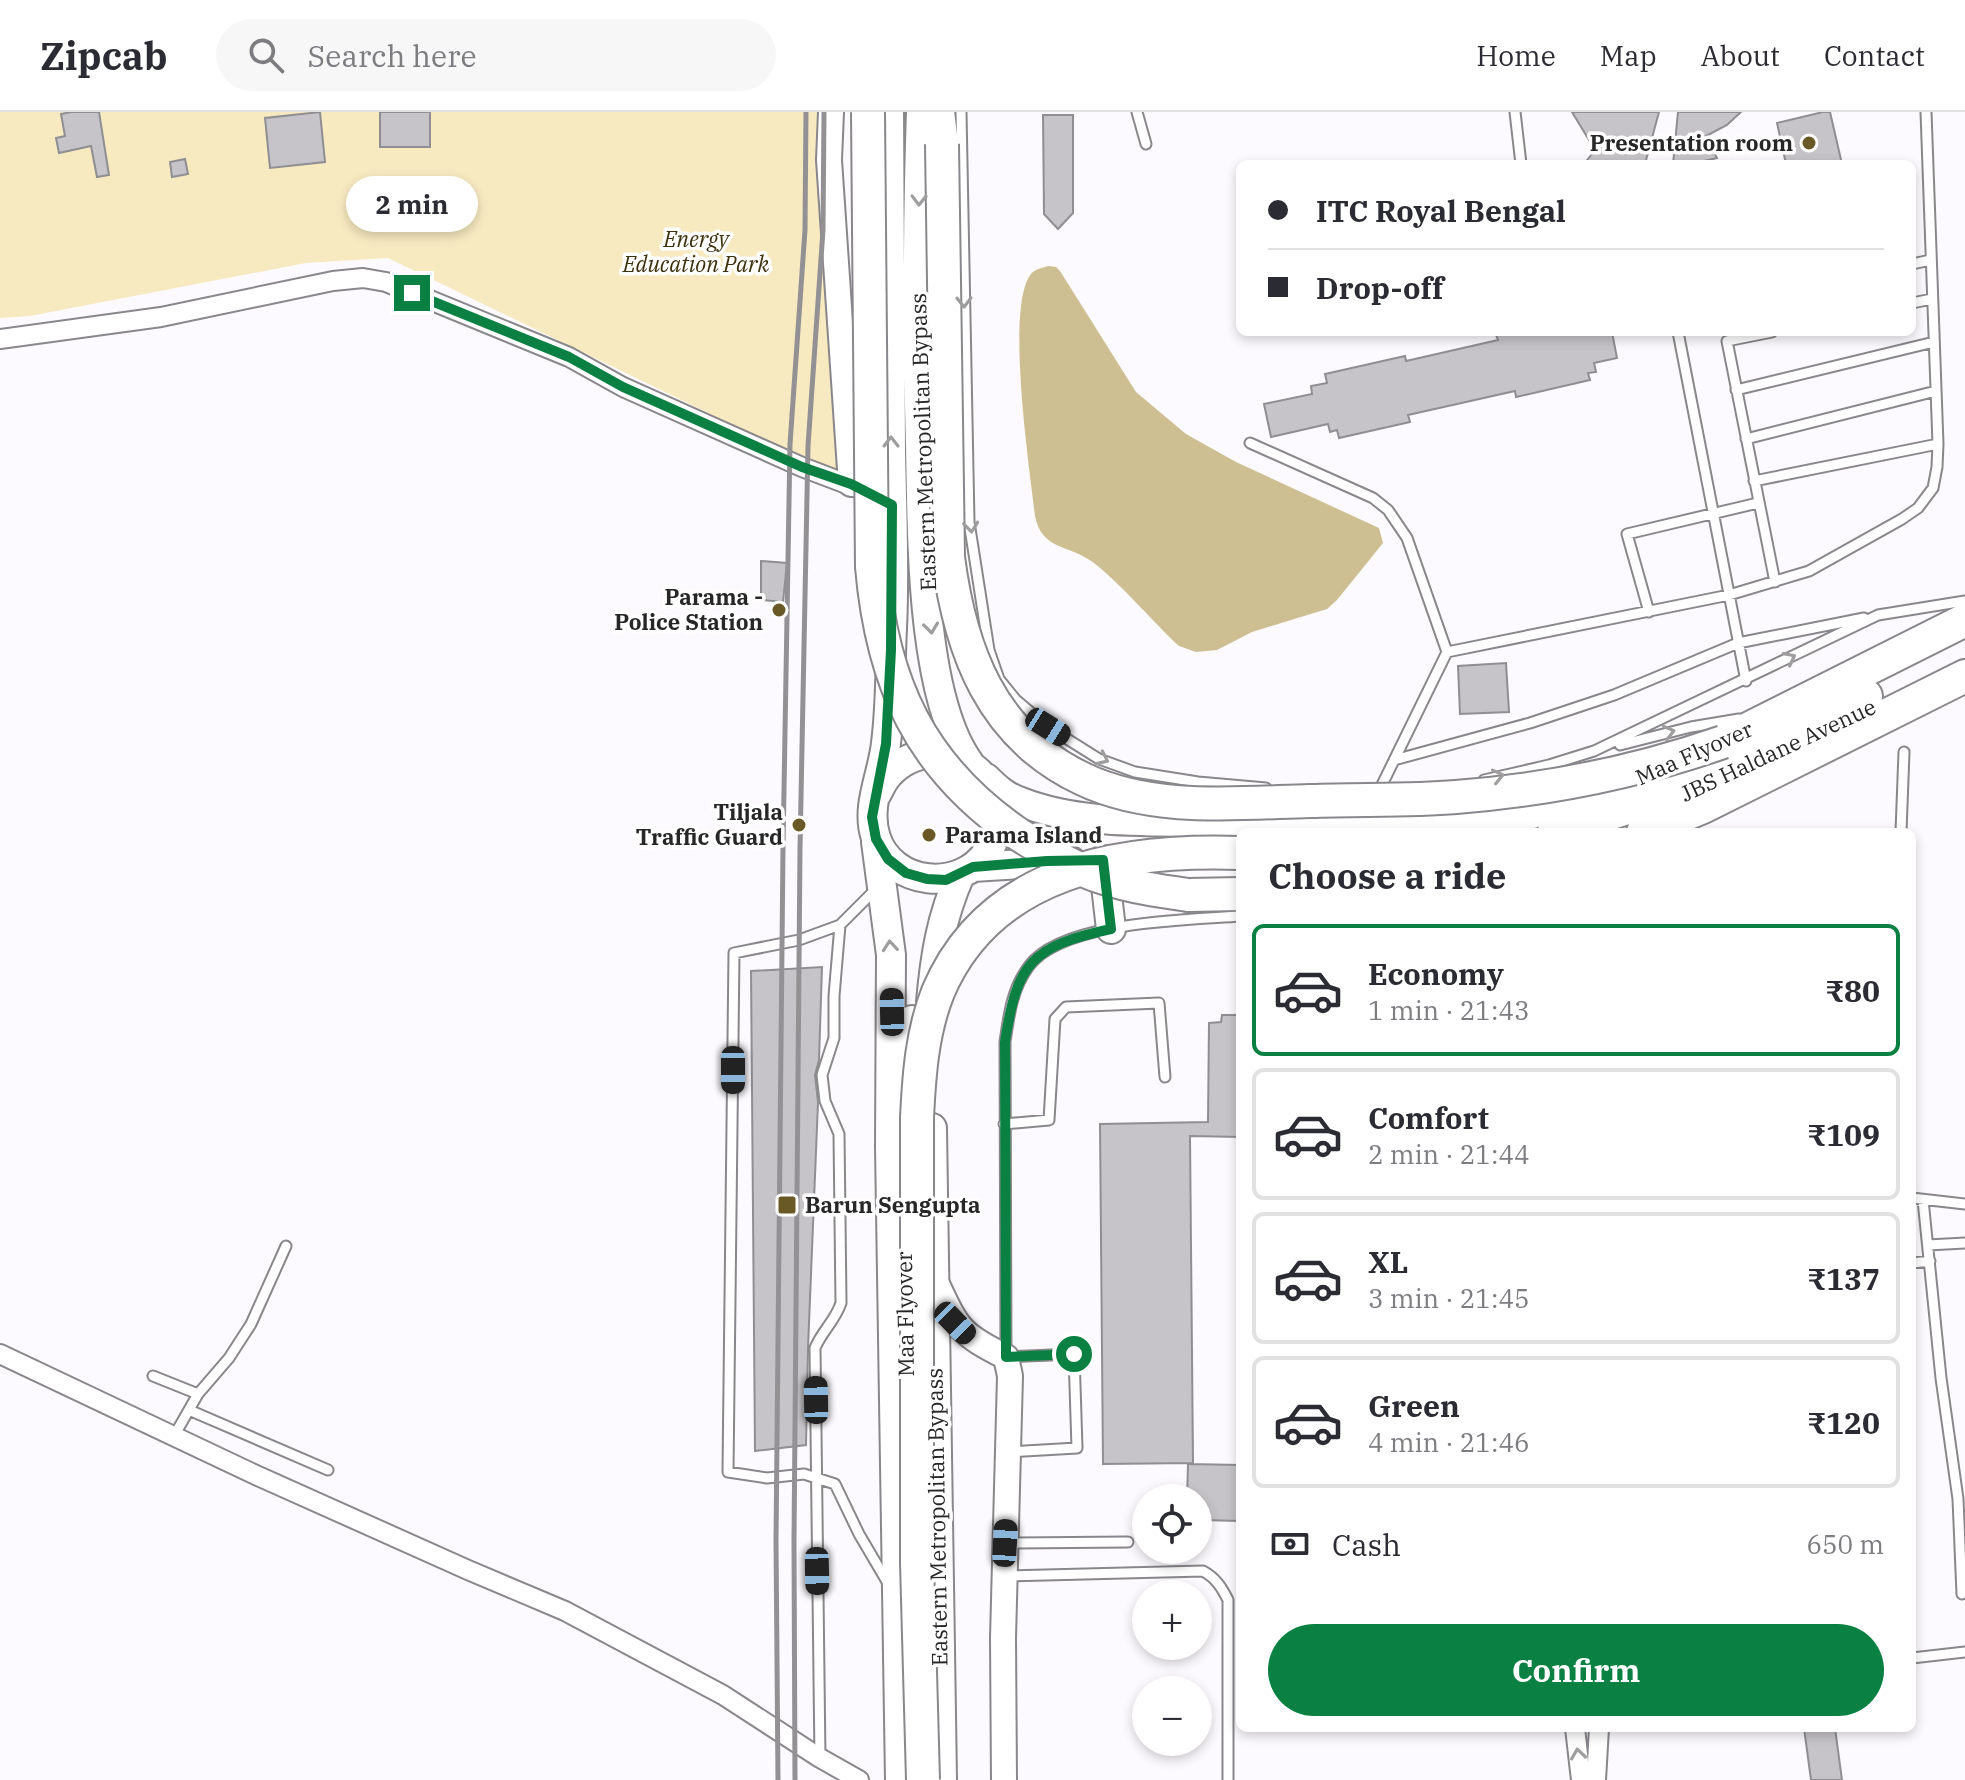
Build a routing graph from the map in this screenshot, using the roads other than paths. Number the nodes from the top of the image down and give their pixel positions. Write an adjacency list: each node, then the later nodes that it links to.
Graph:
1 (831, 112): 28 (street)
2 (868, 112): 70 (highway, bridge)
3 (889, 112): 30 (main road, one-way to 3)
4 (921, 112): 20 (main road, Eastern Metropolitan Bypass, one-way to 20)
5 (938, 112): 46 (highway, bridge)
6 (961, 112): 26 (lane, one-way to 26)
7 (1137, 112): 10 (lane)
8 (1515, 112): 11 (lane)
9 (1926, 112): 12 (lane)
10 (1146, 144)
11 (1521, 160)
12 (1931, 260): 13 (lane); 14 (lane)
13 (1916, 263)
14 (1932, 299): 15 (lane); 19 (lane)
15 (1916, 302)
16 (1679, 336): 31 (lane)
17 (1752, 336): 21 (lane)
18 (0, 339): 28 (street)
19 (1934, 342): 21 (lane); 22 (lane)
20 (918, 358): 26 (lane); 50 (main road, Eastern Metropolitan Bypass, one-way to 50)
21 (1736, 390): 23 (lane)
22 (1936, 391): 23 (lane); 25 (lane)
23 (1746, 439): 27 (lane)
24 (1250, 443): 41 (lane)
25 (1938, 444): 27 (lane); 32 (lane)
26 (967, 449): 53 (lane, one-way to 53)
27 (1754, 481): 29 (lane)
28 (851, 484): 30 (street)
29 (1758, 503): 31 (lane); 32 (lane)
30 (892, 505): 56 (main road)
31 (1714, 514): 33 (lane); 36 (lane)
32 (1775, 582): 33 (lane)
33 (1729, 595): 36 (lane); 39 (lane)
34 (1965, 601): 37 (lane)
35 (1965, 611): 45 (main road, JBS Haldane Avenue)
36 (1649, 612): 41 (lane)
37 (1878, 615): 39 (lane); 44 (lane, one-way to 37)
38 (1965, 620): 46 (highway, Maa Flyover)
39 (1738, 643): 44 (lane); 49 (lane)
40 (1965, 645): 59 (highway, Maa Flyover)
41 (1447, 652): 49 (lane)
42 (1965, 661): 60 (main road, JBS Haldane Avenue)
43 (1965, 676): 61 (highway)
44 (1746, 681): 47 (lane)
45 (1752, 717): 47 (lane, one-way to 45); 57 (main road, JBS Haldane Avenue)
46 (1723, 742): 58 (highway, Maa Flyover, bridge)
47 (1594, 751): 51 (lane, one-way to 47)
48 (1904, 752): 62 (lane)
49 (1394, 760): 55 (lane)
50 (978, 771): 56 (main road); 57 (main road, JBS Haldane Avenue); 68 (main road)
51 (1473, 782)
52 (1442, 787): 55 (lane)
53 (1276, 788)
54 (1304, 790): 55 (lane)
55 (1378, 791): 57 (lane)
56 (876, 795): 64 (main road)
57 (1364, 822)
58 (1435, 828)
59 (1566, 828)
60 (1599, 828)
61 (1653, 828)
62 (1901, 828)
63 (1236, 834): 106 (highway, Maa Flyover)
64 (876, 839): 68 (main road); 69 (main road)
65 (1236, 853): 107 (highway, Maa Flyover, bridge)
66 (1103, 860): 67 (main road); 68 (main road); 73 (main road)
67 (1236, 865)
68 (966, 871): 84 (main road, Eastern Metropolitan Bypass)
69 (882, 882): 72 (lane); 98 (main road, one-way to 69)
70 (1236, 894)
71 (1236, 916): 73 (lane)
72 (840, 925): 93 (lane); 93 (lane)
73 (1111, 929): 75 (lane)
74 (1165, 1077): 75 (lane)
75 (1004, 1124): 86 (lane)
76 (1916, 1199): 77 (lane)
77 (1923, 1200): 78 (lane); 80 (lane)
78 (1965, 1204)
79 (1965, 1243): 80 (lane)
80 (1928, 1245): 82 (lane)
81 (286, 1246): 88 (lane)
82 (1930, 1261): 83 (lane); 97 (lane)
83 (1916, 1263)
84 (936, 1282): 86 (street); 108 (main road, Eastern Metropolitan Bypass)
85 (0, 1354): 90 (street)
86 (1006, 1357): 91 (street); 91 (lane)
87 (153, 1376): 88 (lane)
88 (198, 1394): 89 (lane)
89 (189, 1410): 90 (lane); 92 (lane)
90 (174, 1436): 103 (street)
91 (1009, 1452): 95 (street)
92 (328, 1470)
93 (816, 1478): 98 (lane); 103 (lane)
94 (1128, 1542): 95 (lane)
95 (1005, 1543): 96 (street)
96 (1004, 1576): 109 (street); 110 (lane)
97 (1962, 1594)
98 (897, 1596): 105 (main road)
99 (1965, 1652): 100 (lane)
100 (1916, 1658)
101 (1575, 1732): 111 (street, one-way to 101)
102 (1599, 1732): 112 (street)
103 (820, 1758): 104 (street)
104 (859, 1780)
105 (900, 1780)
106 (911, 1780)
107 (923, 1780)
108 (942, 1780)
109 (1004, 1780)
110 (1228, 1780)
111 (1581, 1780)
112 (1596, 1780)

